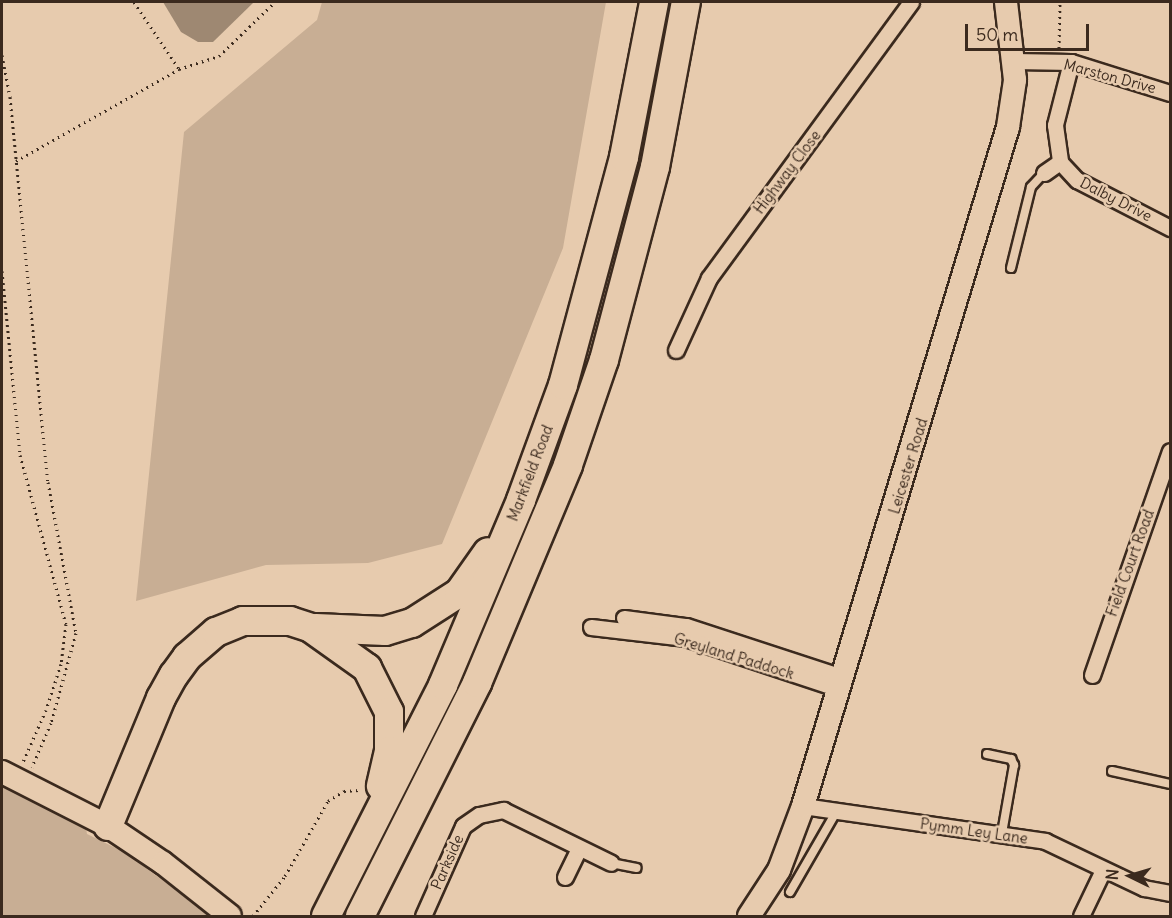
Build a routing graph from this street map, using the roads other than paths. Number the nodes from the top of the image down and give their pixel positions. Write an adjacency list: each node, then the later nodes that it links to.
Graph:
1 (654, 2): 14 (highway, Markfield Road)
2 (686, 2): 38 (highway, Markfield Road)
3 (912, 2): 12 (street, Highway Close)
4 (1006, 2): 5 (street, Leicester Road)
5 (1014, 61): 6 (street, Marston Drive); 19 (street, Leicester Road)
6 (1066, 62): 7 (street, Marston Drive); 8 (street)
7 (1170, 93)
8 (1060, 162): 9 (street); 10 (street, Dalby Drive)
9 (1044, 173): 11 (lane)
10 (1170, 228)
11 (1011, 268)
12 (676, 350)
13 (1170, 452): 18 (street, Field Court Road)
14 (521, 500): 17 (highway); 27 (highway, Markfield Road)
15 (624, 618): 19 (street)
16 (591, 627): 19 (street, Greyland Paddock)
17 (311, 628): 26 (highway); 27 (highway)
18 (1092, 675)
19 (840, 683): 24 (street, Leicester Road)
20 (987, 754): 28 (lane)
21 (1112, 771): 23 (lane)
22 (14, 777): 26 (street)
23 (1170, 784)
24 (803, 806): 25 (street, Pymm Ley Lane); 40 (street, Leicester Road)
25 (835, 814): 28 (street, Pymm Ley Lane); 34 (lane)
26 (108, 826): 36 (street)
27 (372, 826): 37 (highway, Markfield Road)
28 (1002, 833): 32 (street, Pymm Ley Lane)
29 (579, 848): 30 (street, Parkside); 33 (street); 39 (street, Parkside)
30 (611, 863): 31 (lane)
31 (637, 868)
32 (1102, 870): 35 (street, Pymm Ley Lane); 41 (street)
33 (565, 877)
34 (790, 892)
35 (1170, 893)
36 (230, 916)
37 (326, 916)
38 (360, 916)
39 (423, 916)
40 (749, 916)
41 (1081, 916)

